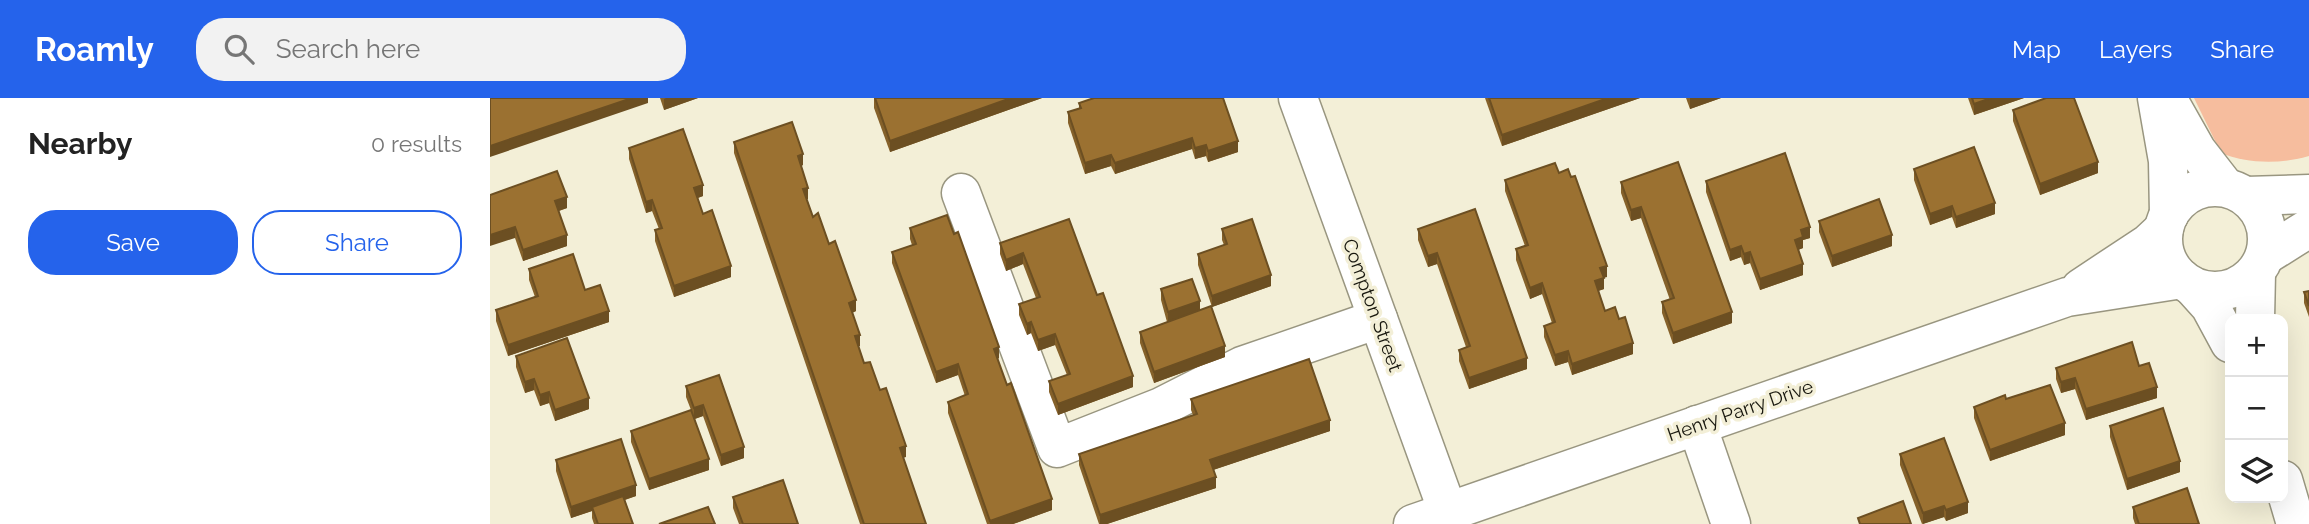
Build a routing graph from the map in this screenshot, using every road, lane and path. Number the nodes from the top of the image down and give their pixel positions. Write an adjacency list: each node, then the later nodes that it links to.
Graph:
1 (1298, 98): 13 (main road, Compton Street)
2 (2157, 98): 7 (main road)
3 (2167, 98): 4 (main road)
4 (2236, 191): 6 (main road); 7 (main road); 9 (main road)
5 (961, 193): 13 (main road)
6 (2309, 194)
7 (2166, 222): 10 (main road); 11 (main road, Henry Parry Drive)
8 (2309, 228): 9 (main road)
9 (2261, 264): 10 (main road); 12 (main road)
10 (2187, 283): 11 (main road, Henry Parry Drive); 14 (main road)
11 (2067, 297): 15 (main road, Henry Parry Drive)
12 (2256, 314)
13 (1378, 319): 17 (main road, Compton Street)
14 (2225, 334)
15 (1697, 425): 17 (main road, Henry Parry Drive); 19 (main road)
16 (2288, 497): 20 (main road)
17 (1448, 512): 18 (main road, Henry Parry Drive)
18 (1413, 524)
19 (1731, 524)
20 (2296, 524)

